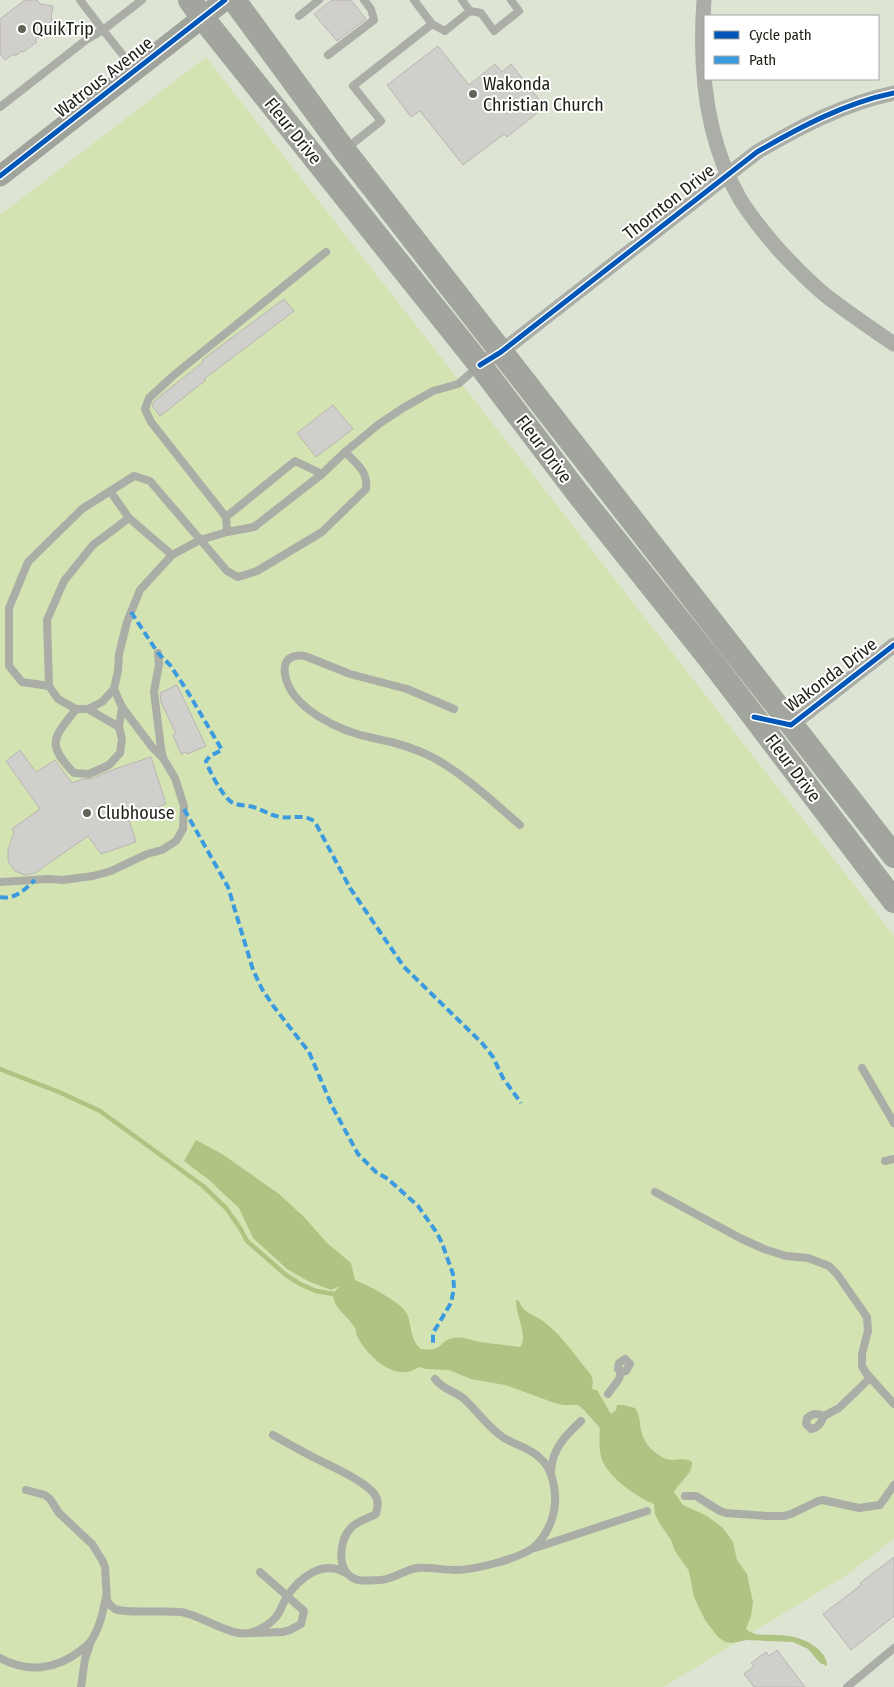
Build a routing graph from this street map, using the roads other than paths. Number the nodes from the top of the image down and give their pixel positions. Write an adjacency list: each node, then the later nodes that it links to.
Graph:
1 (80, 0): 15 (lane)
2 (142, 0): 15 (lane)
3 (225, 0): 11 (street, Watrous Avenue)
4 (234, 0): 20 (main road, Fleur Drive)
5 (319, 0): 13 (lane)
6 (364, 0): 16 (lane)
7 (414, 0): 14 (lane)
8 (462, 0): 12 (lane)
9 (511, 0): 12 (lane)
10 (704, 0): 22 (street)
11 (196, 9): 17 (street, Watrous Avenue); 26 (main road, Fleur Drive)
12 (470, 11): 14 (lane)
13 (299, 16)
14 (432, 24): 20 (lane)
15 (103, 30): 17 (lane); 19 (lane)
16 (328, 55)
17 (135, 70): 21 (street, Watrous Avenue)
18 (894, 93): 22 (street, Thornton Drive)
19 (0, 107)
20 (344, 150): 25 (main road, Fleur Drive)
21 (2, 171)
22 (728, 174): 24 (street); 25 (street, Thornton Drive)
23 (326, 252): 30 (lane)
24 (894, 344)
25 (501, 352): 26 (street, Thornton Drive); 46 (main road, Fleur Drive)
26 (480, 365): 27 (lane); 45 (main road, Fleur Drive)
27 (346, 452): 28 (lane); 33 (lane)
28 (322, 474): 30 (lane); 32 (lane)
29 (110, 491): 31 (lane); 33 (lane); 36 (lane)
30 (226, 517): 32 (lane)
31 (129, 518): 34 (lane); 39 (lane)
32 (227, 532): 33 (lane)
33 (200, 540): 34 (lane)
34 (172, 555): 40 (lane)
35 (0, 607): 36 (lane)
36 (9, 608): 39 (lane)
37 (894, 645): 46 (street, Wakonda Drive)
38 (158, 653): 48 (lane)
39 (49, 686): 42 (lane)
40 (114, 689): 41 (lane); 43 (lane)
41 (122, 707): 47 (lane); 48 (lane)
42 (76, 709): 43 (lane); 47 (lane)
43 (88, 709): 47 (lane)
44 (454, 709): 49 (lane)
45 (754, 717): 46 (street, Wakonda Drive); 52 (main road, Fleur Drive)
46 (791, 725): 50 (main road, Fleur Drive)
47 (119, 727)
48 (163, 758): 51 (lane)
49 (520, 825)
50 (894, 856)
51 (0, 882)
52 (894, 901)
53 (862, 1068): 54 (lane)
54 (894, 1123)
55 (894, 1159): 56 (lane)
56 (885, 1161)
57 (655, 1192): 59 (lane)
58 (621, 1372): 61 (lane)
59 (870, 1378): 62 (lane); 63 (lane)
60 (435, 1379): 67 (lane)
61 (608, 1394)
62 (894, 1404)
63 (824, 1416)
64 (581, 1421): 66 (lane)
65 (273, 1435): 75 (lane)
66 (555, 1453): 67 (lane); 68 (lane)
67 (539, 1457): 68 (lane)
68 (551, 1475): 73 (lane)
69 (894, 1485): 71 (lane)
70 (26, 1490): 77 (lane)
71 (684, 1496)
72 (647, 1511): 73 (lane)
73 (527, 1551): 75 (lane)
74 (260, 1572): 76 (lane)
75 (346, 1572): 76 (lane)
76 (288, 1596): 80 (lane); 80 (lane)
77 (106, 1597): 78 (lane); 79 (lane)
78 (117, 1610): 79 (lane); 80 (lane)
79 (100, 1624): 81 (lane)
80 (251, 1633)
81 (92, 1640): 83 (lane); 84 (lane)
82 (894, 1648): 85 (lane)
83 (0, 1658)
84 (81, 1687)
85 (847, 1687)

